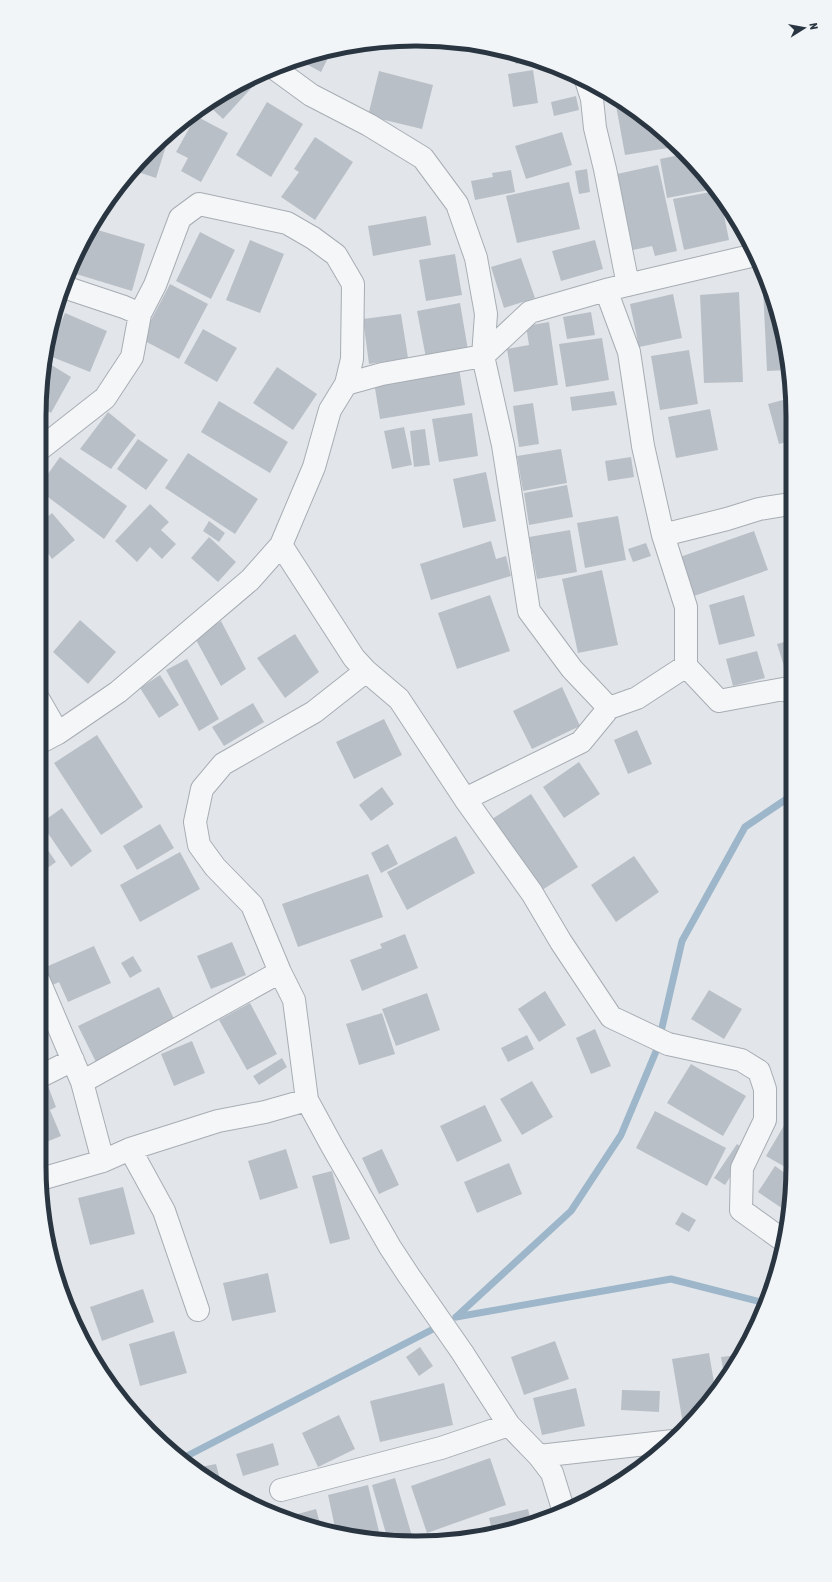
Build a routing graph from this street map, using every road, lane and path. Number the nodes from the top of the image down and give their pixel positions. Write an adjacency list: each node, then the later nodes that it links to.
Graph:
1 (280, 72): 8 (street)
2 (589, 89): 4 (street)
3 (750, 256): 4 (street)
4 (628, 285): 6 (street)
5 (69, 289): 7 (street)
6 (606, 290): 8 (street); 12 (street)
7 (140, 314): 9 (street); 10 (street)
8 (483, 356): 9 (street); 17 (street)
9 (346, 384): 13 (street)
10 (46, 444)
11 (786, 505): 12 (street)
12 (663, 535): 14 (street)
13 (281, 545): 15 (street); 19 (street)
14 (686, 666): 16 (street); 17 (street)
15 (366, 671): 20 (street); 21 (street)
16 (786, 690)
17 (609, 708): 20 (street)
18 (46, 725): 19 (street)
19 (49, 738)
20 (465, 799): 30 (street)
21 (280, 972): 25 (street); 26 (street)
22 (46, 997): 23 (street)
23 (73, 1060): 24 (street); 25 (street)
24 (46, 1074)
25 (82, 1082): 28 (street)
26 (307, 1100): 27 (street); 32 (street)
27 (130, 1149): 28 (street); 31 (street)
28 (103, 1161): 29 (street)
29 (46, 1177)
30 (779, 1237)
31 (198, 1310)
32 (509, 1425): 34 (street); 35 (street)
33 (662, 1442): 34 (street)
34 (539, 1456): 36 (street)
35 (281, 1490)
36 (562, 1506)

